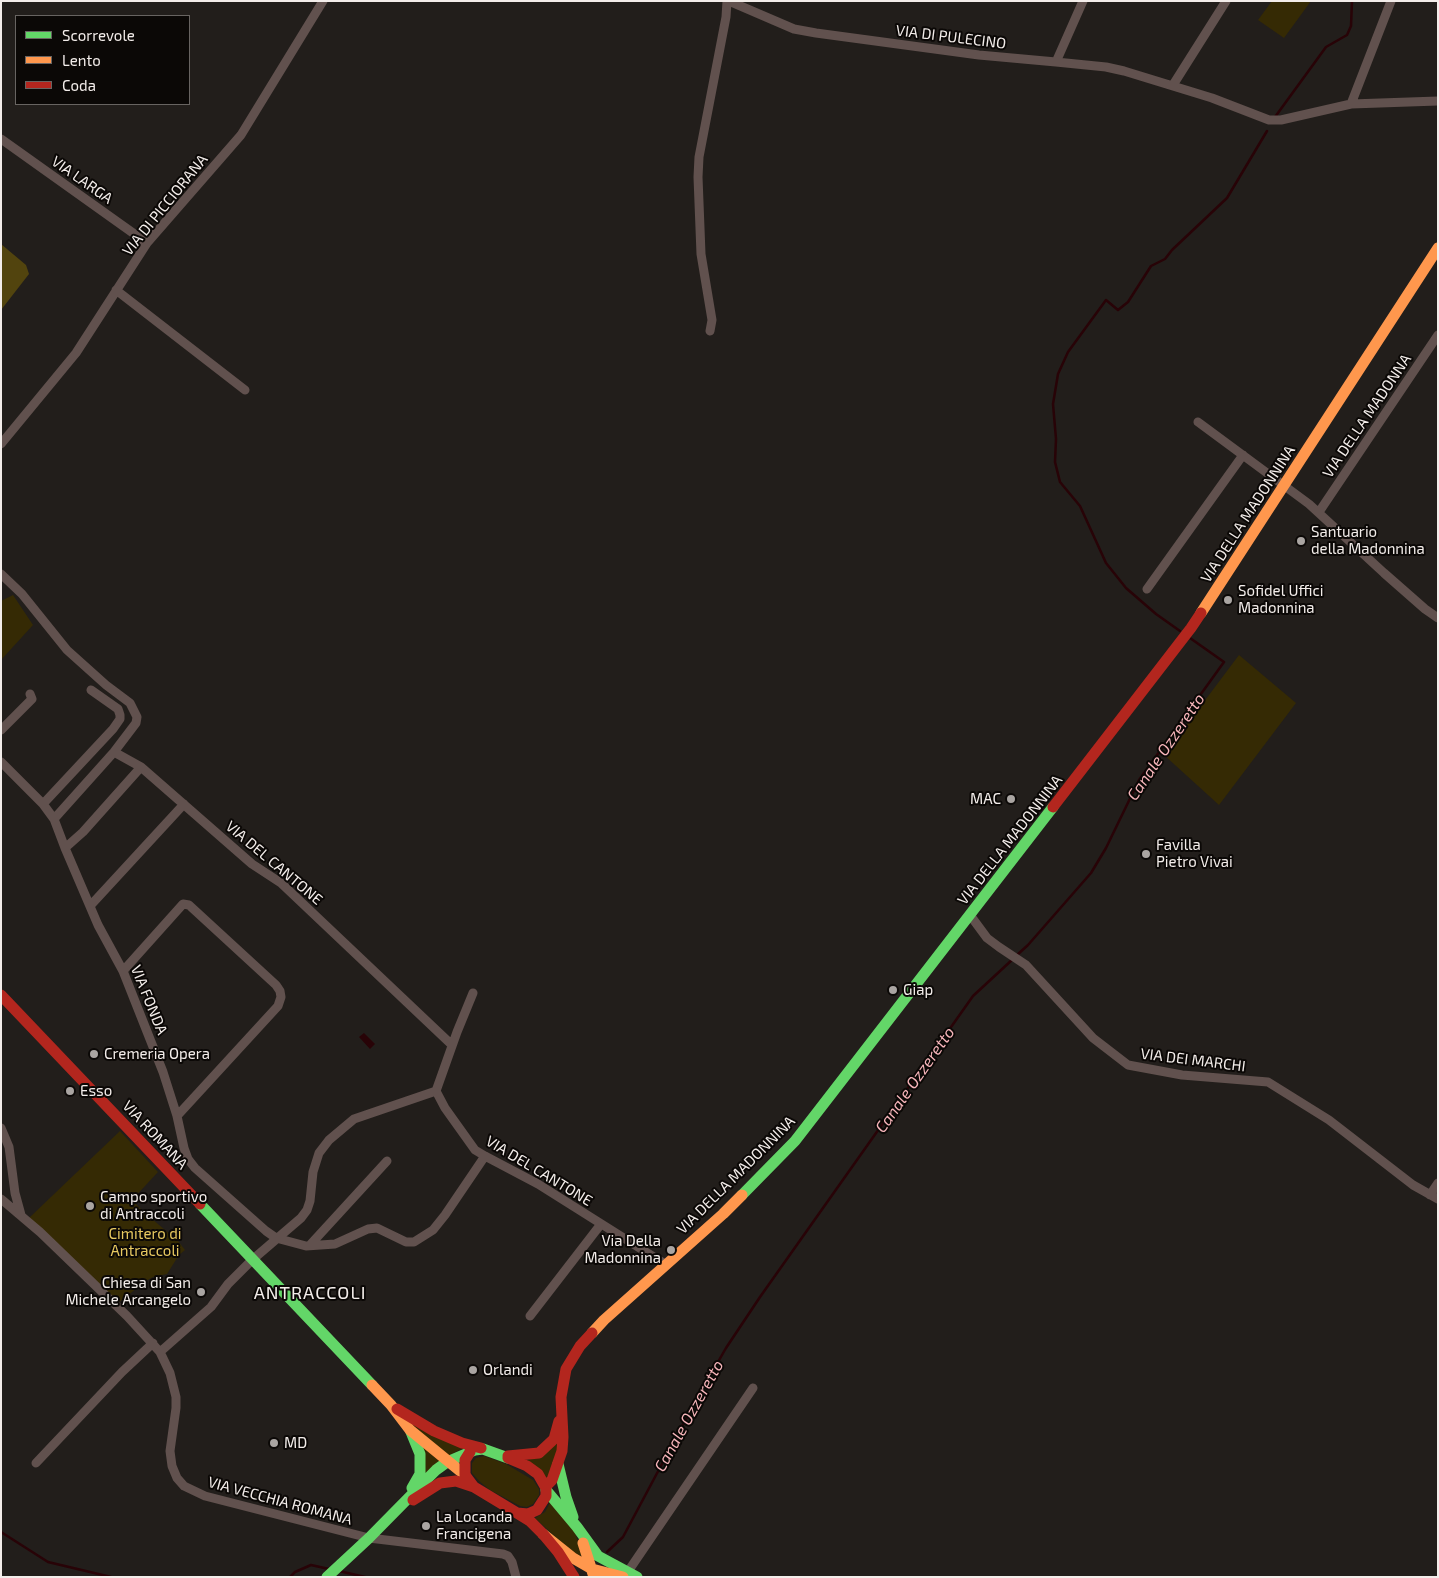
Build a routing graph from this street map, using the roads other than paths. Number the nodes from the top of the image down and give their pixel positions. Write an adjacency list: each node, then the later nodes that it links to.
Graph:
1 (323, 1): 11 (street, VIA DI PICCIORANA)
2 (728, 1): 6 (street, VIA DI PULECINO); 14 (street)
3 (1082, 1): 6 (street)
4 (1226, 1): 7 (street)
5 (1391, 1): 9 (street)
6 (1056, 62): 7 (street, VIA DI PULECINO)
7 (1173, 85): 9 (street, VIA DI PULECINO)
8 (1438, 101): 9 (street, VIA DI PULECINO)
9 (1351, 104)
10 (1, 140): 11 (street, VIA LARGA)
11 (147, 243): 13 (street, VIA DI PICCIORANA)
12 (1438, 248): 20 (street, VIA DELLA MADONNINA)
13 (116, 290): 16 (street); 18 (street, VIA DI PICCIORANA)
14 (710, 331)
15 (1438, 336): 21 (street, VIA DELLA MADONNA)
16 (245, 390)
17 (1198, 422): 19 (street)
18 (1, 444)
19 (1243, 454): 20 (street); 23 (street)
20 (1285, 485): 21 (street); 36 (street, VIA DELLA MADONNINA)
21 (1319, 512): 24 (street)
22 (1, 574): 28 (street)
23 (1147, 589)
24 (1438, 618)
25 (91, 690): 31 (street)
26 (30, 694): 27 (street)
27 (1, 730)
28 (114, 752): 30 (street, VIA DEL CANTONE); 33 (street)
29 (1, 762): 31 (street, VIA FONDA)
30 (141, 767): 32 (street, VIA DEL CANTONE); 34 (street)
31 (43, 804): 33 (street, VIA FONDA)
32 (184, 804): 35 (street); 40 (street, VIA DEL CANTONE)
33 (54, 819): 34 (street, VIA FONDA)
34 (65, 848): 35 (street, VIA FONDA)
35 (90, 906): 37 (street, VIA FONDA)
36 (970, 915): 47 (street, VIA DEI MARCHI); 54 (street, VIA DELLA MADONNINA)
37 (123, 971): 42 (street, VIA FONDA); 42 (street)
38 (473, 994): 40 (street)
39 (1, 995): 53 (street, VIA ROMANA)
40 (452, 1045): 41 (street)
41 (436, 1091): 44 (street, VIA DEL CANTONE); 51 (street)
42 (176, 1116): 51 (street, VIA FONDA)
43 (1, 1128): 49 (street)
44 (485, 1156): 50 (street, VIA DEL CANTONE); 52 (street, VIA FONDA)
45 (387, 1161): 52 (street)
46 (1438, 1184): 47 (street)
47 (1434, 1197)
48 (1, 1199): 49 (street, VIA VECCHIA ROMANA)
49 (21, 1215): 56 (street, VIA VECCHIA ROMANA)
50 (601, 1224): 54 (street, VIA DEL CANTONE); 55 (street)
51 (276, 1238): 52 (street, VIA FONDA); 53 (street)
52 (310, 1245)
53 (252, 1260): 57 (street); 59 (street, VIA ROMANA)
54 (665, 1264): 60 (street, VIA DELLA MADONNINA)
55 (530, 1316)
56 (153, 1343): 57 (street, VIA VECCHIA ROMANA); 65 (street)
57 (160, 1352): 74 (street, VIA VECCHIA ROMANA)
58 (753, 1388): 77 (street)
59 (391, 1405): 61 (street); 62 (street)
60 (562, 1407): 63 (street); 66 (street)
61 (410, 1430): 64 (street); 70 (street)
62 (475, 1450): 63 (street); 64 (street); 67 (street)
63 (505, 1456): 69 (street)
64 (448, 1462): 67 (street); 70 (street)
65 (36, 1463)
66 (558, 1464): 69 (street); 72 (street)
67 (465, 1475): 68 (street)
68 (474, 1487): 70 (street); 71 (street)
69 (546, 1488): 71 (street); 72 (street)
70 (400, 1507): 74 (street)
71 (517, 1513): 73 (street)
72 (577, 1527): 76 (street); 77 (street)
73 (543, 1534): 76 (street); 79 (street)
74 (369, 1538): 75 (street); 78 (street, VIA VECCHIA ROMANA)
75 (333, 1571)
76 (593, 1573): 77 (street)
77 (629, 1575)
78 (516, 1577)
79 (574, 1577)

